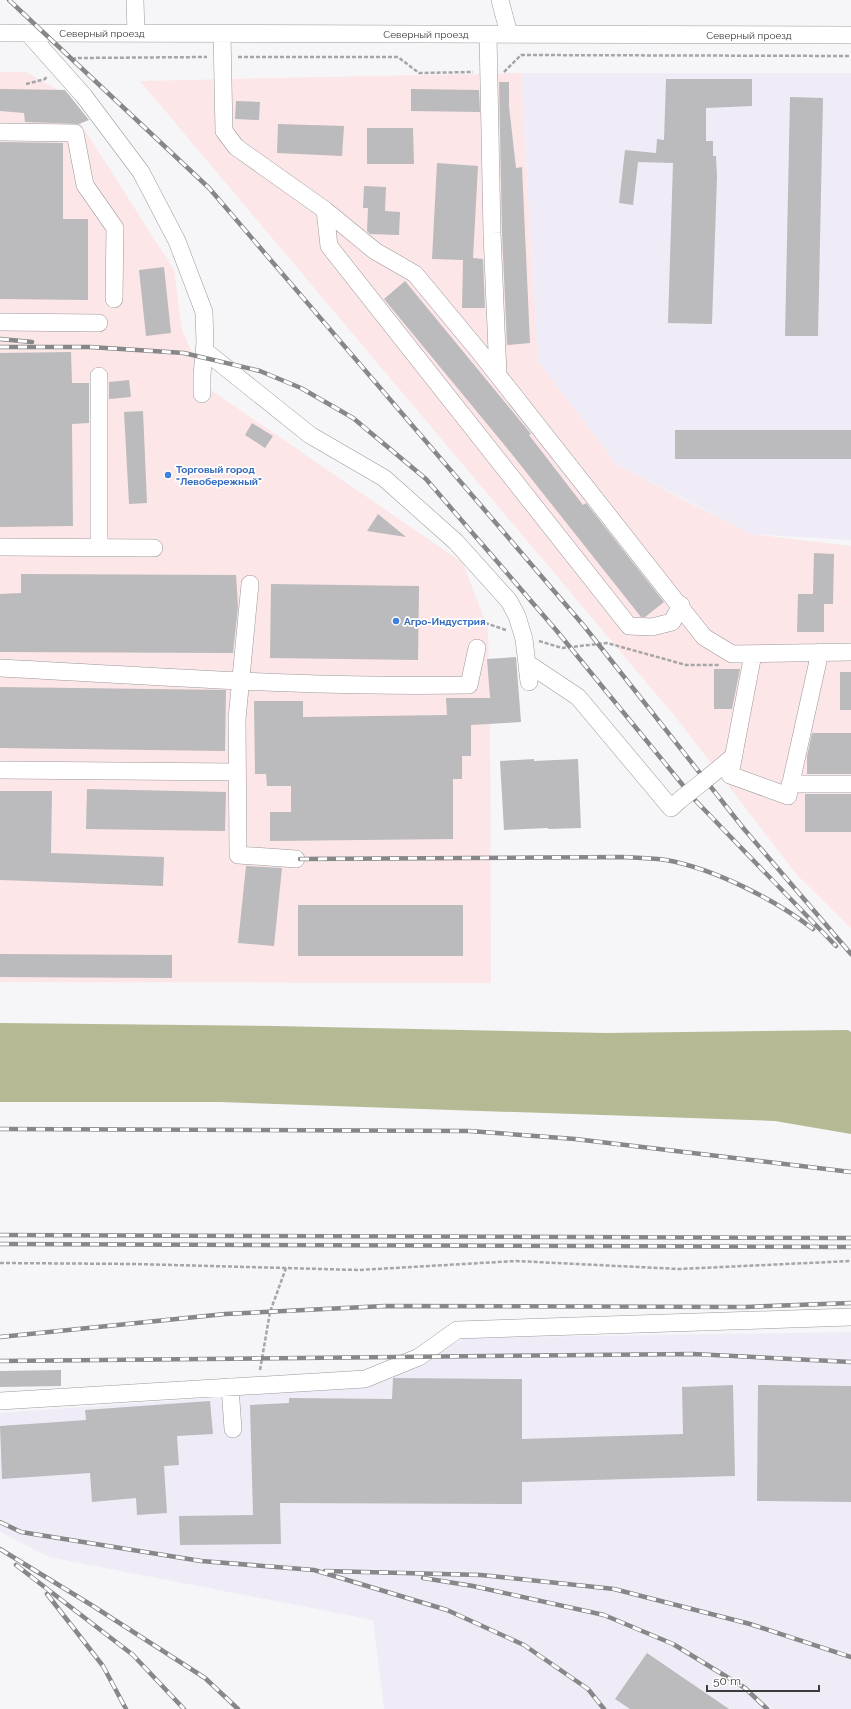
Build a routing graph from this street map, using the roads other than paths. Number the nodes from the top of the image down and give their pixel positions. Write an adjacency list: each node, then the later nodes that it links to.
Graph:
1 (135, 0): 5 (street)
2 (500, 0): 8 (street)
3 (0, 33): 4 (street, Северный проезд)
4 (28, 33): 5 (street, Северный проезд); 15 (street)
5 (136, 33): 6 (street, Северный проезд)
6 (222, 34): 7 (street, Северный проезд); 11 (street)
7 (488, 34): 8 (street, Северный проезд); 16 (street)
8 (509, 34): 9 (street, Северный проезд)
9 (851, 35)
10 (0, 132): 12 (street)
11 (325, 210): 16 (street); 23 (street)
12 (114, 299)
13 (0, 322): 14 (street)
14 (99, 323)
15 (205, 351): 18 (street); 28 (street)
16 (498, 375): 23 (street)
17 (99, 376): 20 (street)
18 (202, 394)
19 (0, 547): 20 (street)
20 (99, 548): 21 (street)
21 (154, 548)
22 (250, 584): 30 (street)
23 (681, 605): 27 (street)
24 (477, 648): 30 (street)
25 (820, 652): 26 (street); 27 (street); 35 (street)
26 (851, 652)
27 (753, 654): 32 (street)
28 (527, 663): 31 (street); 32 (street, bridge)
29 (0, 668): 30 (street)
30 (241, 681): 34 (street)
31 (529, 682)
32 (734, 756): 35 (street)
33 (0, 770): 34 (street)
34 (238, 772): 37 (street)
35 (790, 784): 36 (street)
36 (851, 784)
37 (296, 859)
38 (851, 1317): 39 (street)
39 (230, 1387): 40 (street); 41 (street)
40 (0, 1400)
41 (233, 1429)

